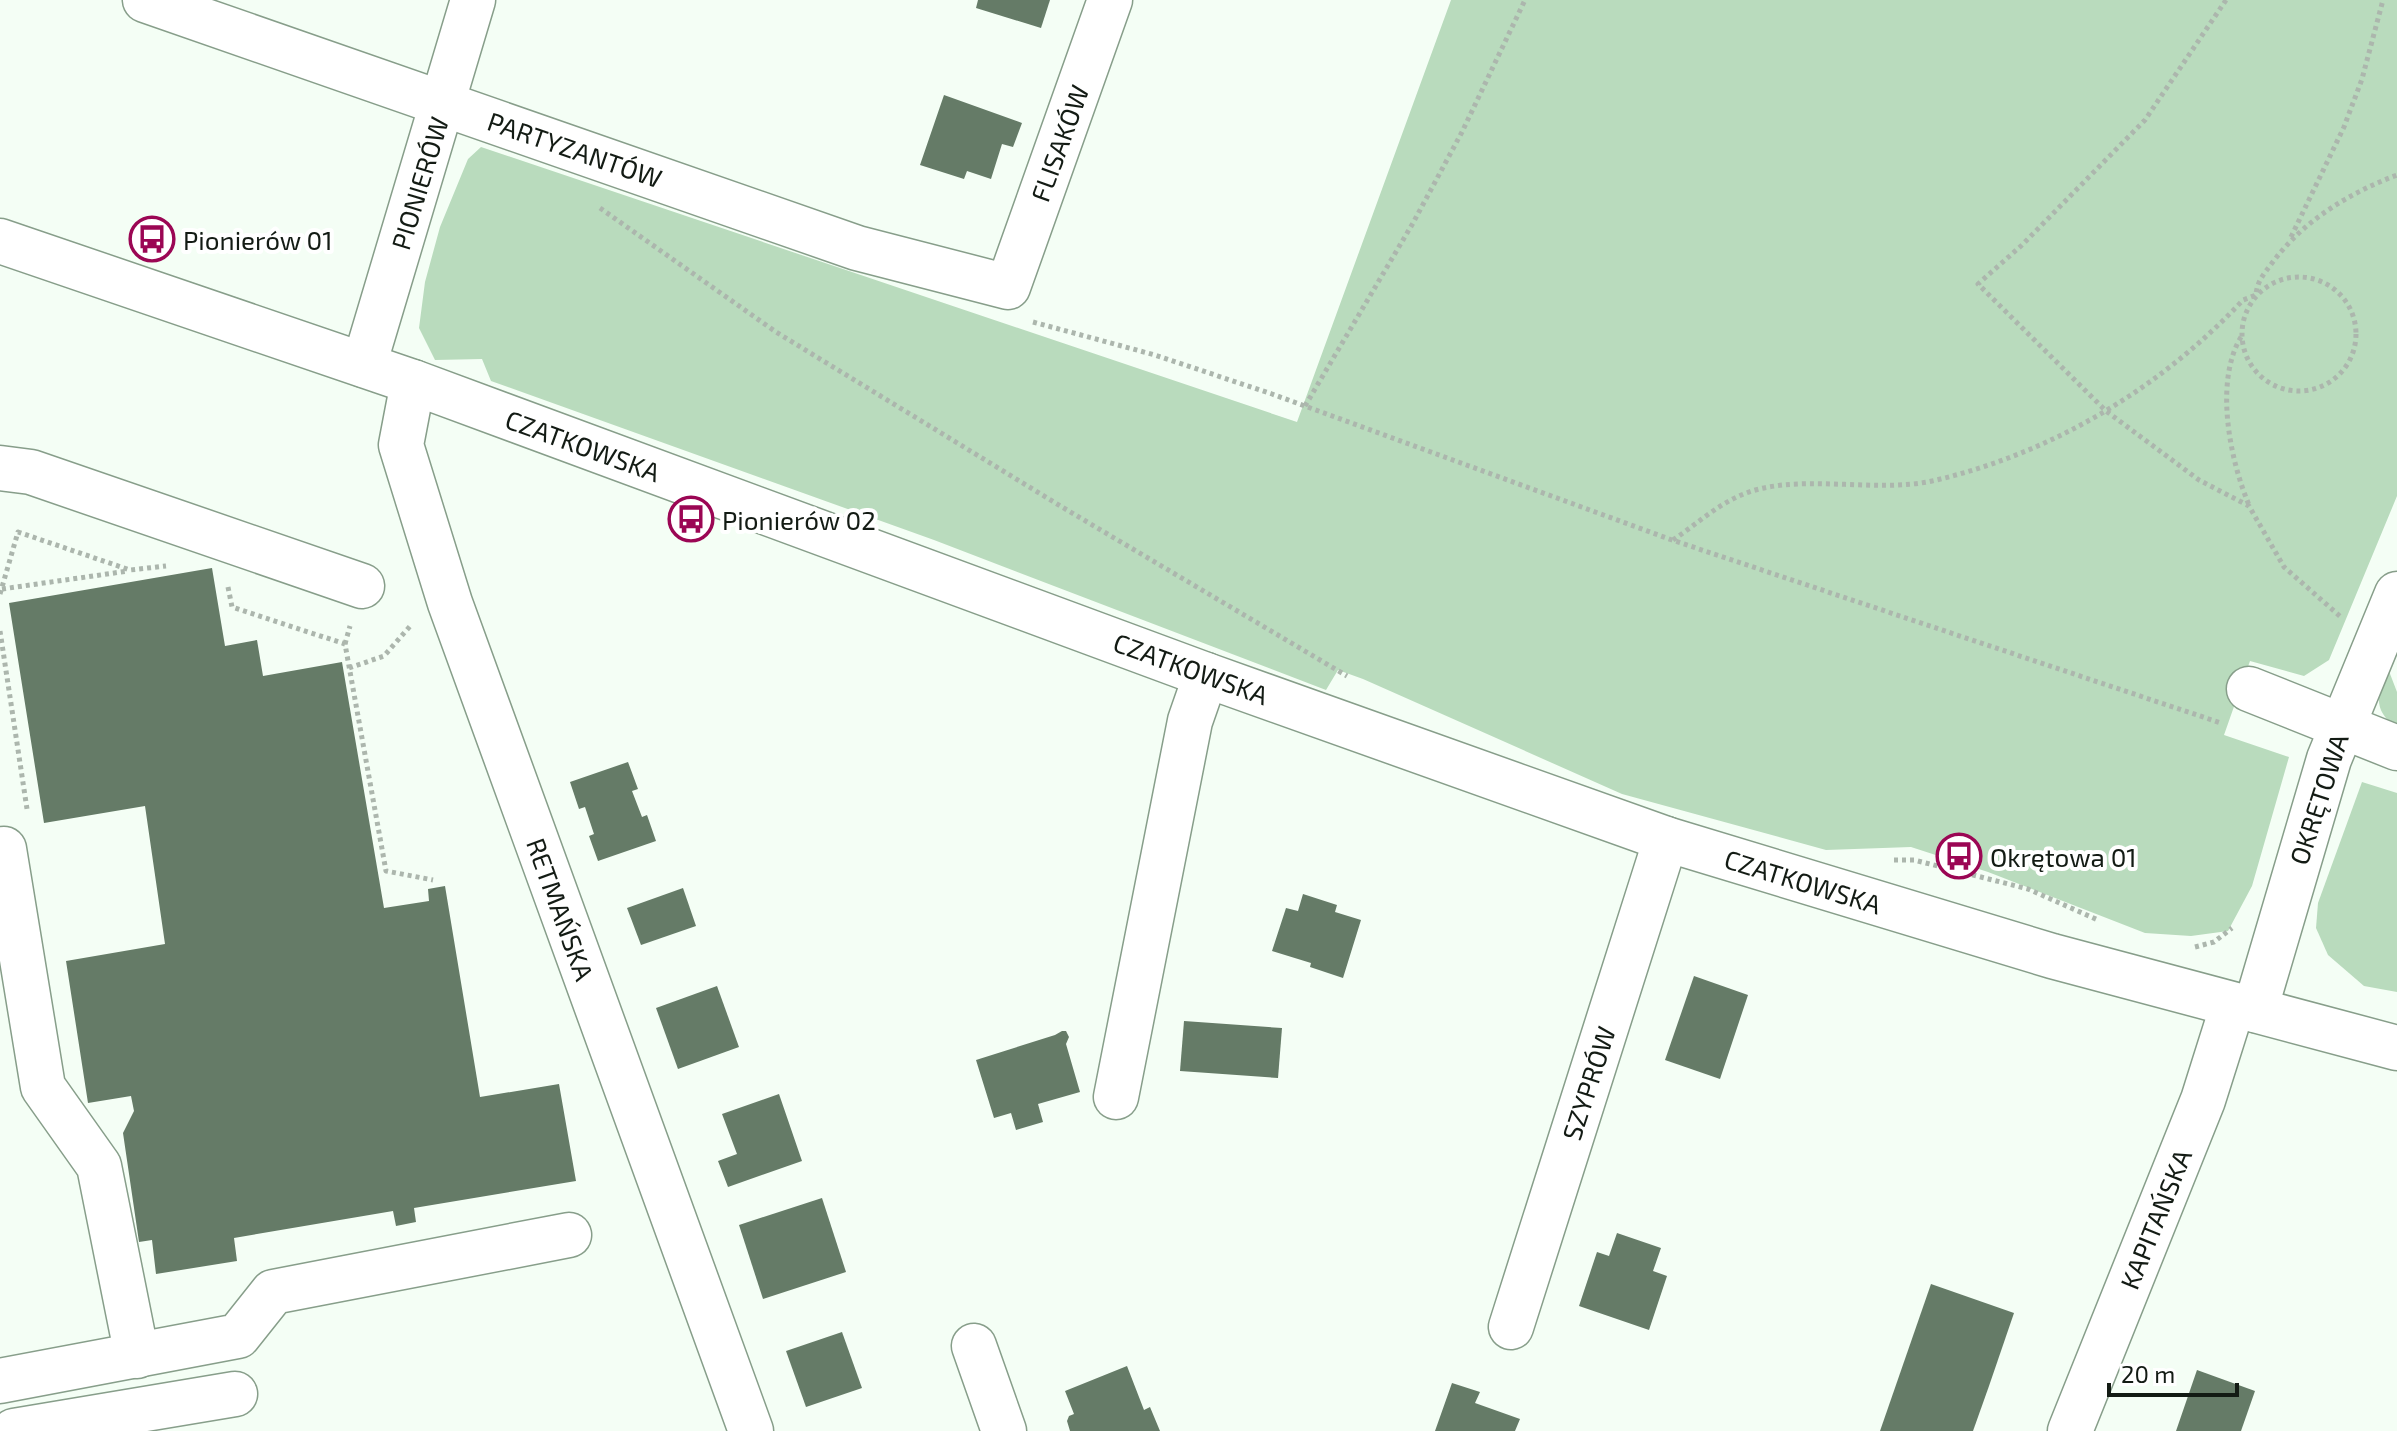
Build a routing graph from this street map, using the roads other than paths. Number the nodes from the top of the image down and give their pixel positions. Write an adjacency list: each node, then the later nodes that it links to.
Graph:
1 (145, 0): 4 (street, PARTYZANTÓW)
2 (473, 0): 4 (street, PIONIERÓW)
3 (1110, 0): 6 (street, FLISAKÓW)
4 (443, 103): 6 (street, PARTYZANTÓW); 7 (street, PIONIERÓW)
5 (0, 241): 7 (street, CZATKOWSKA)
6 (1013, 302)
7 (364, 365): 8 (street, CZATKOWSKA)
8 (413, 382): 12 (street, CZATKOWSKA); 28 (street, RETMAŃSKA)
9 (0, 468): 10 (street)
10 (362, 586)
11 (2397, 594): 14 (street, OKRĘTOWA)
12 (1206, 675): 17 (street, CZATKOWSKA); 20 (street)
13 (2237, 707): 14 (street)
14 (2341, 726): 15 (street); 18 (street, OKRĘTOWA)
15 (2397, 748)
16 (4, 834): 24 (street)
17 (1666, 839): 18 (street, CZATKOWSKA); 22 (street, SZYPRÓW)
18 (2244, 1007): 19 (street, CZATKOWSKA); 30 (street, KAPITAŃSKA)
19 (2397, 1048)
20 (1116, 1097)
21 (569, 1235): 24 (street)
22 (1511, 1327)
23 (974, 1346): 29 (street)
24 (137, 1356): 25 (street)
25 (0, 1381)
26 (235, 1394): 27 (street)
27 (14, 1431)
28 (751, 1431)
29 (1004, 1431)
30 (2070, 1431)

